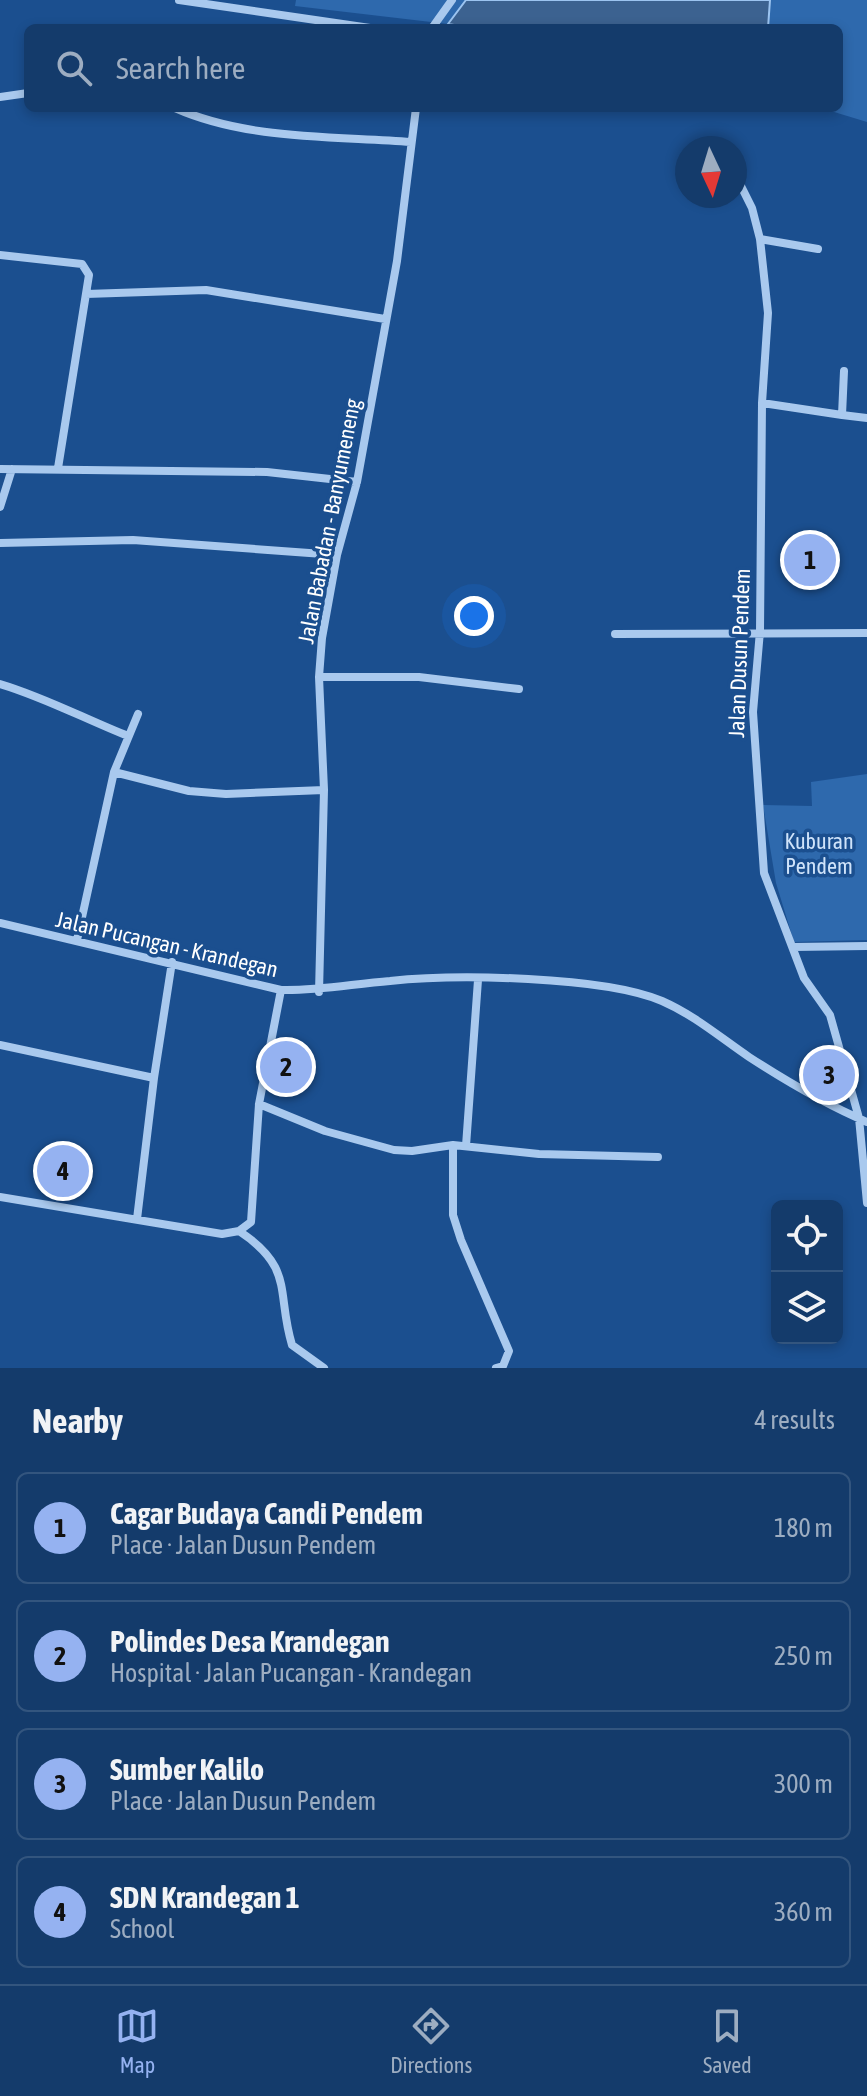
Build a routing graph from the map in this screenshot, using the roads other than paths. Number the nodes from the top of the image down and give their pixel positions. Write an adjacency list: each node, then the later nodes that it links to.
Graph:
1 (179, 0): 3 (street)
2 (452, 0): 4 (street)
3 (343, 24)
4 (435, 24)
5 (24, 94): 6 (street)
6 (0, 97)
7 (184, 112): 9 (street)
8 (415, 112): 9 (street, Jalan Babadan - Banyumeneng)
9 (411, 142): 15 (street, Jalan Babadan - Banyumeneng)
10 (747, 198): 11 (street, Jalan Dusun Pendem)
11 (760, 239): 12 (street); 17 (street, Jalan Dusun Pendem)
12 (818, 249)
13 (0, 255): 14 (street)
14 (86, 294): 15 (street); 20 (street)
15 (385, 319): 23 (street, Jalan Babadan - Banyumeneng)
16 (844, 371): 18 (street)
17 (762, 403): 18 (street); 27 (street, Jalan Dusun Pendem)
18 (842, 415): 19 (street)
19 (867, 418)
20 (58, 468): 22 (street); 23 (street)
21 (0, 469): 22 (street)
22 (12, 469): 24 (street)
23 (357, 482): 26 (street, Jalan Babadan - Banyumeneng)
24 (0, 507)
25 (0, 543): 26 (street)
26 (337, 555): 30 (street, Jalan Babadan - Banyumeneng)
27 (760, 631): 28 (street); 29 (street); 40 (street, Jalan Dusun Pendem)
28 (867, 633)
29 (615, 634)
30 (319, 677): 32 (street); 36 (street, Jalan Babadan - Banyumeneng)
31 (0, 684): 34 (street)
32 (519, 689)
33 (138, 714): 34 (street)
34 (128, 736): 35 (street)
35 (114, 772): 36 (street); 38 (street)
36 (324, 790): 44 (street, Jalan Babadan - Banyumeneng)
37 (0, 923): 38 (street, Jalan Pucangan - Krandegan)
38 (77, 940): 41 (street, Jalan Pucangan - Krandegan)
39 (867, 946): 40 (street)
40 (793, 947): 48 (street, Jalan Dusun Pendem)
41 (172, 962): 43 (street, Jalan Pucangan - Krandegan); 46 (street)
42 (478, 980): 44 (street, Jalan Pucangan - Krandegan); 48 (street, Jalan Pucangan - Krandegan); 50 (street)
43 (281, 990): 44 (street, Jalan Pucangan - Krandegan); 47 (street)
44 (319, 992)
45 (0, 1045): 46 (street)
46 (154, 1078): 54 (street)
47 (259, 1104): 49 (street); 55 (street)
48 (863, 1120): 53 (street, Jalan Dusun Pendem)
49 (453, 1145): 50 (street); 57 (street)
50 (466, 1146): 51 (street)
51 (658, 1157)
52 (0, 1197): 54 (street)
53 (867, 1203)
54 (137, 1219): 55 (street)
55 (239, 1231): 56 (street)
56 (324, 1368)
57 (496, 1368)

